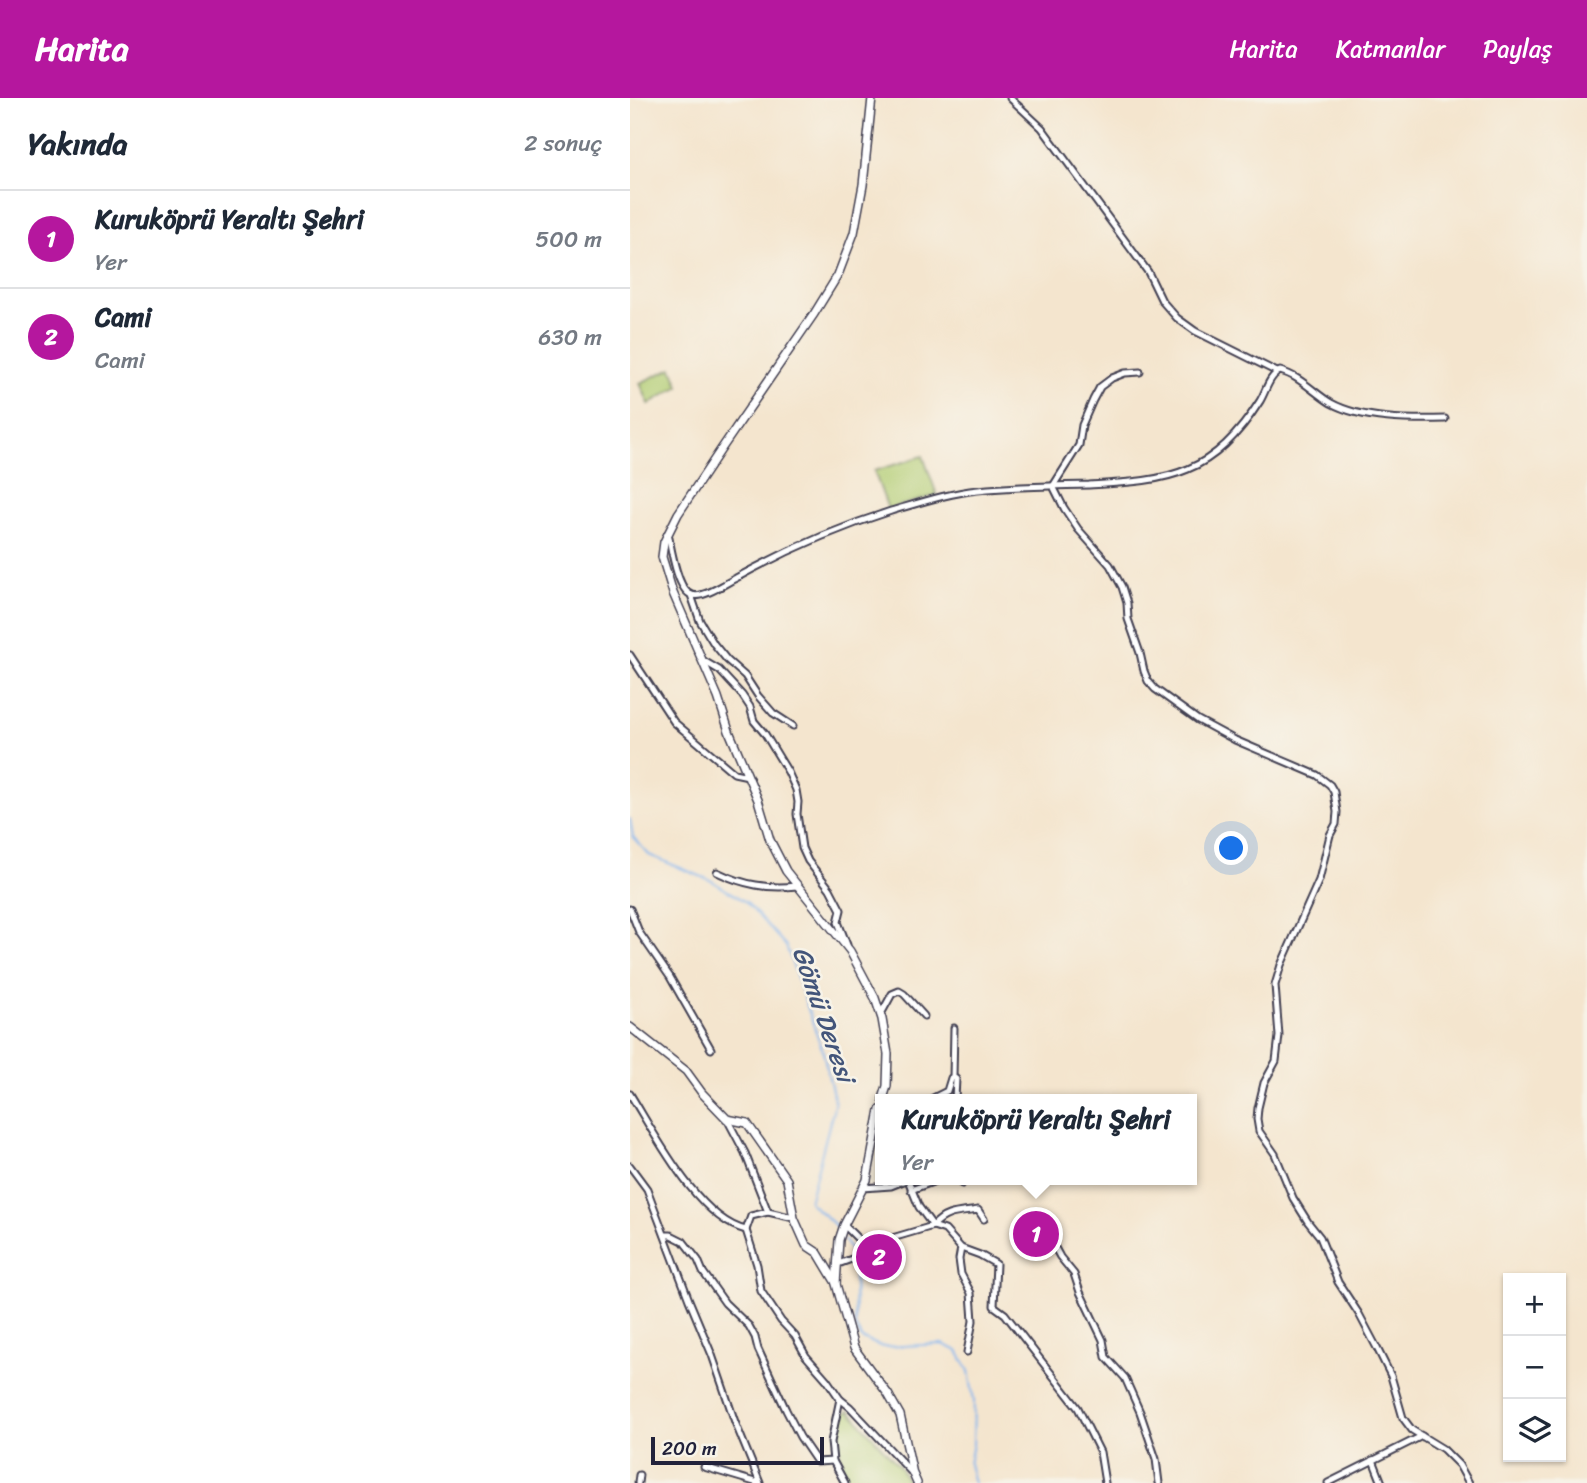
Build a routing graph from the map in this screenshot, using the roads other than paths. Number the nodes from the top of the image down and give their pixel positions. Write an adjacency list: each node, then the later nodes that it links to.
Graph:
1 (872, 98): 7 (street)
2 (1010, 98): 4 (street)
3 (1140, 372): 6 (street)
4 (1277, 372): 5 (street); 6 (street)
5 (1445, 419)
6 (1053, 486): 8 (street); 49 (street)
7 (668, 533): 8 (street); 10 (street)
8 (691, 595): 11 (street)
9 (630, 655): 12 (street)
10 (702, 659): 12 (street); 16 (street)
11 (793, 726)
12 (748, 776): 14 (street)
13 (717, 872): 14 (street)
14 (797, 886): 16 (street)
15 (630, 909): 21 (street)
16 (850, 951): 17 (street)
17 (881, 1015): 18 (street); 24 (street)
18 (924, 1016)
19 (630, 1027): 27 (street)
20 (954, 1028): 22 (street)
21 (711, 1049)
22 (953, 1077): 25 (street); 26 (street)
23 (630, 1094): 40 (street)
24 (885, 1094)
25 (941, 1094)
26 (955, 1094)
27 (727, 1119): 35 (street); 36 (street)
28 (875, 1150): 33 (street)
29 (630, 1166): 41 (street)
30 (891, 1185): 33 (street)
31 (909, 1185): 34 (street)
32 (924, 1185): 34 (street)
33 (863, 1188): 38 (street)
34 (911, 1190): 39 (street)
35 (768, 1212): 36 (street); 40 (street)
36 (794, 1218): 46 (street)
37 (984, 1219): 39 (street)
38 (844, 1225): 43 (street); 45 (street)
39 (933, 1226): 43 (street); 44 (street)
40 (746, 1230): 48 (street)
41 (664, 1235): 51 (street); 56 (street)
42 (1049, 1237): 60 (street)
43 (865, 1246): 45 (street)
44 (961, 1248): 47 (street); 59 (street)
45 (838, 1264): 46 (street)
46 (836, 1284): 53 (street)
47 (967, 1352)
48 (840, 1399): 51 (street); 53 (street)
49 (1422, 1436): 50 (street); 63 (street)
50 (1373, 1460): 61 (street); 62 (street)
51 (834, 1461): 57 (street)
52 (704, 1467): 56 (street)
53 (913, 1474): 58 (street)
54 (639, 1475): 55 (street)
55 (639, 1483)
56 (759, 1483)
57 (845, 1483)
58 (917, 1483)
59 (1105, 1483)
60 (1159, 1483)
61 (1328, 1483)
62 (1382, 1483)
63 (1469, 1483)

